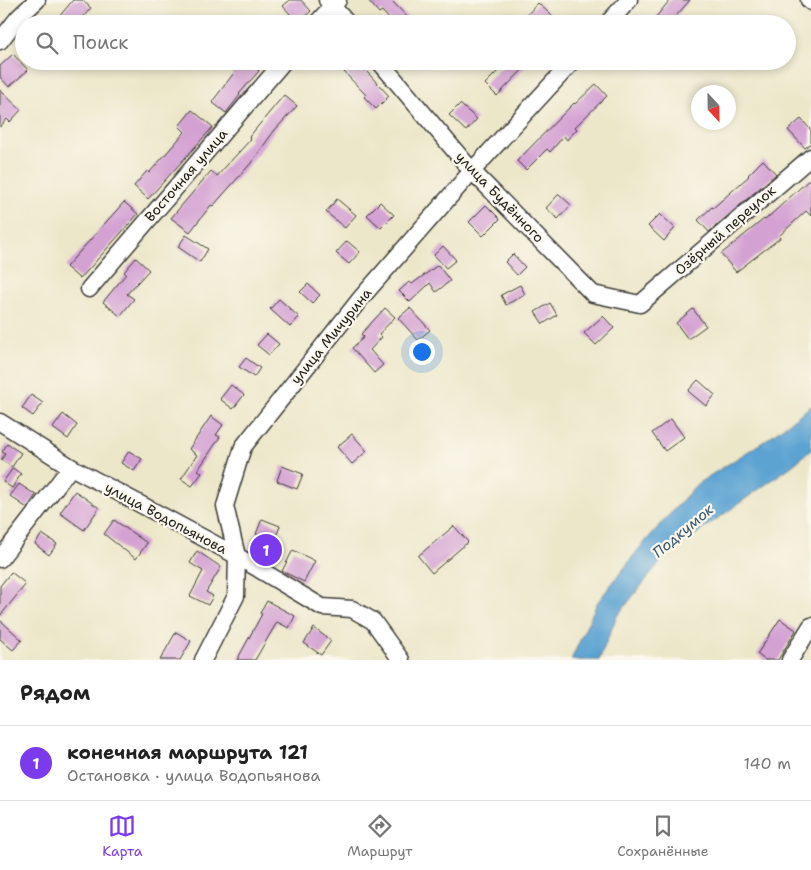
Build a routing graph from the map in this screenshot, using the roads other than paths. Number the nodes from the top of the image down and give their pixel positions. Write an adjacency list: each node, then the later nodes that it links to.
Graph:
1 (37, 0): 4 (street)
2 (629, 0): 7 (street)
3 (332, 2): 5 (street); 6 (street)
4 (21, 15)
5 (323, 15)
6 (341, 15)
7 (615, 15)
8 (15, 22): 9 (street)
9 (0, 40)
10 (276, 70): 15 (street, Восточная улица)
11 (387, 70): 14 (street, улица Будённого)
12 (565, 70): 14 (street, улица Мичурина)
13 (811, 157): 16 (street, Озёрный переулок)
14 (472, 171): 16 (street, улица Будённого); 19 (street, улица Мичурина)
15 (89, 289)
16 (640, 304)
17 (0, 422): 18 (street, улица Водопьянова)
18 (71, 467): 19 (street, улица Водопьянова); 20 (street)
19 (237, 556): 22 (street, улица Мичурина); 23 (street, улица Водопьянова)
20 (0, 559)
21 (811, 626): 24 (street)
22 (203, 660)
23 (401, 660)
24 (790, 660)

